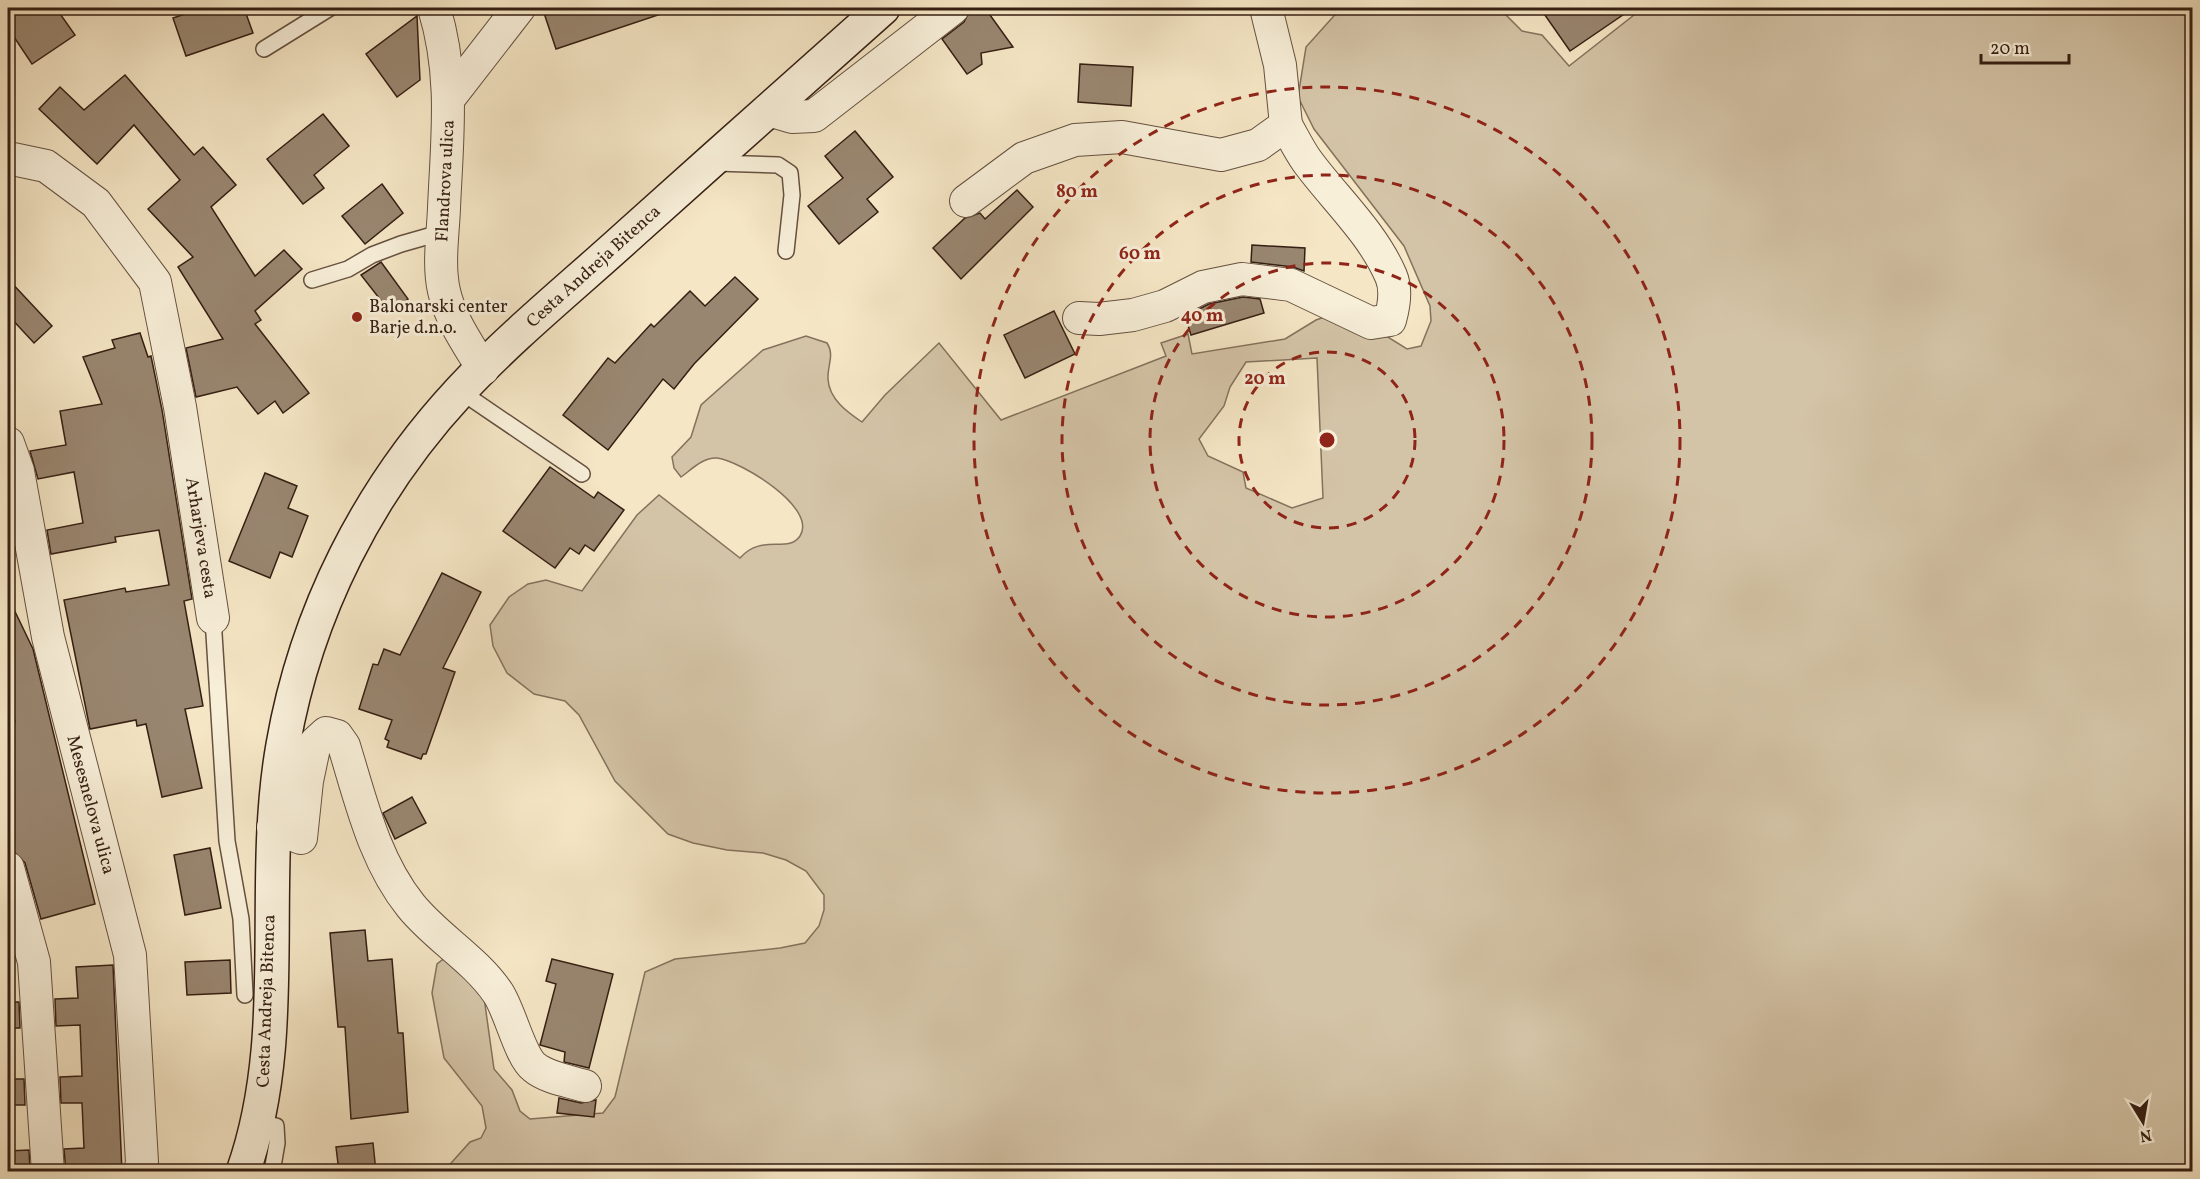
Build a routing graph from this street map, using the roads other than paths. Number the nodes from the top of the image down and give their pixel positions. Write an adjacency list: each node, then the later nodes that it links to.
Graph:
1 (330, 8): 7 (lane)
2 (434, 8): 8 (street)
3 (519, 8): 8 (street, Flandrova ulica)
4 (883, 8): 9 (street, Cesta Andreja Bitenca)
5 (953, 8): 9 (street)
6 (1266, 8): 10 (street)
7 (264, 49)
8 (450, 97): 14 (street, Flandrova ulica)
9 (768, 110): 12 (street, Cesta Andreja Bitenca)
10 (1286, 125): 13 (street); 17 (street)
11 (8, 158): 21 (street, Arharjeva cesta)
12 (709, 163): 15 (lane); 18 (street, Cesta Andreja Bitenca)
13 (966, 201)
14 (443, 232): 16 (lane); 18 (street, Flandrova ulica)
15 (786, 251)
16 (312, 280)
17 (1079, 318)
18 (471, 380): 20 (lane); 22 (street, Cesta Andreja Bitenca)
19 (8, 443): 28 (street, Mesesnelova ulica)
20 (582, 474)
21 (213, 618): 24 (lane, Arharjeva cesta)
22 (273, 827): 25 (street); 26 (street, Cesta Andreja Bitenca)
23 (8, 868): 27 (street)
24 (245, 995)
25 (585, 1086)
26 (258, 1122): 29 (street, Cesta Andreja Bitenca); 30 (lane)
27 (48, 1172)
28 (140, 1172)
29 (243, 1172)
30 (272, 1172)

